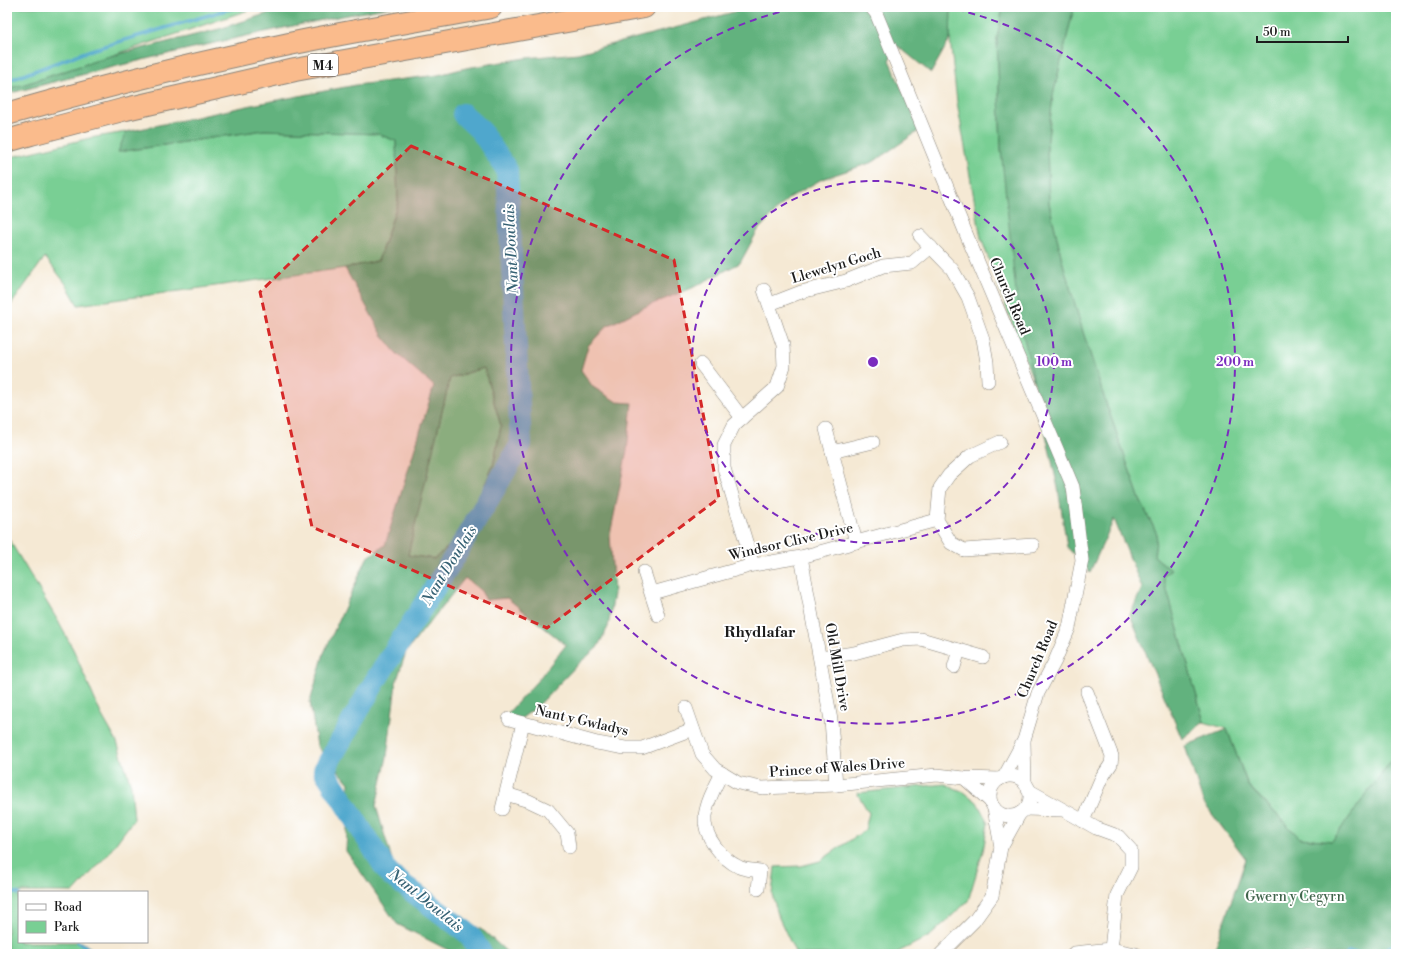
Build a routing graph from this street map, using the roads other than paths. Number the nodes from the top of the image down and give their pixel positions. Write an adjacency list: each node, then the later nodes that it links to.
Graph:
1 (491, 7): 4 (highway, M4)
2 (644, 7): 5 (highway, M4)
3 (872, 7): 34 (street, Church Road)
4 (7, 114)
5 (7, 142)
6 (920, 236): 7 (street)
7 (931, 247): 9 (street, Llewelyn Goch); 11 (street)
8 (764, 290): 9 (street)
9 (770, 304): 12 (street)
10 (701, 364): 12 (street)
11 (988, 381)
12 (742, 418): 21 (street)
13 (826, 429): 16 (street)
14 (873, 442): 16 (street)
15 (1000, 442): 17 (street)
16 (832, 452): 18 (street)
17 (937, 520): 18 (street, Windsor Clive Drive); 19 (street)
18 (856, 542): 20 (street, Windsor Clive Drive)
19 (1033, 545)
20 (801, 556): 21 (street, Windsor Clive Drive); 27 (street, Old Mill Drive)
21 (753, 565): 23 (street, Windsor Clive Drive)
22 (644, 572): 23 (street)
23 (652, 593): 24 (street)
24 (658, 615)
25 (959, 650): 26 (street); 27 (street); 28 (street)
26 (983, 657)
27 (820, 658): 38 (street, Old Mill Drive)
28 (954, 667)
29 (1087, 692): 45 (street)
30 (686, 708): 33 (street, Prince of Wales Drive)
31 (509, 719): 32 (street, Nant y Gwladys)
32 (523, 723): 33 (street, Nant y Gwladys); 40 (street)
33 (693, 729): 35 (street, Prince of Wales Drive)
34 (1024, 740): 37 (street, Church Road); 39 (street, Church Road)
35 (722, 773): 38 (street, Prince of Wales Drive); 48 (street)
36 (964, 778): 37 (street, Prince of Wales Drive); 38 (street, Prince of Wales Drive); 41 (street)
37 (1002, 778): 39 (street); 41 (street)
38 (836, 785)
39 (1027, 787): 43 (street); 44 (street)
40 (506, 794): 42 (street); 46 (street)
41 (992, 805): 44 (street); 47 (street)
42 (502, 809)
43 (1063, 810): 44 (street); 45 (street)
44 (1022, 811): 47 (street)
45 (1083, 821): 49 (street)
46 (569, 848)
47 (1001, 848): 51 (street)
48 (758, 889)
49 (1111, 949): 50 (street); 52 (street)
50 (1074, 953)
51 (941, 954)
52 (1136, 954)

